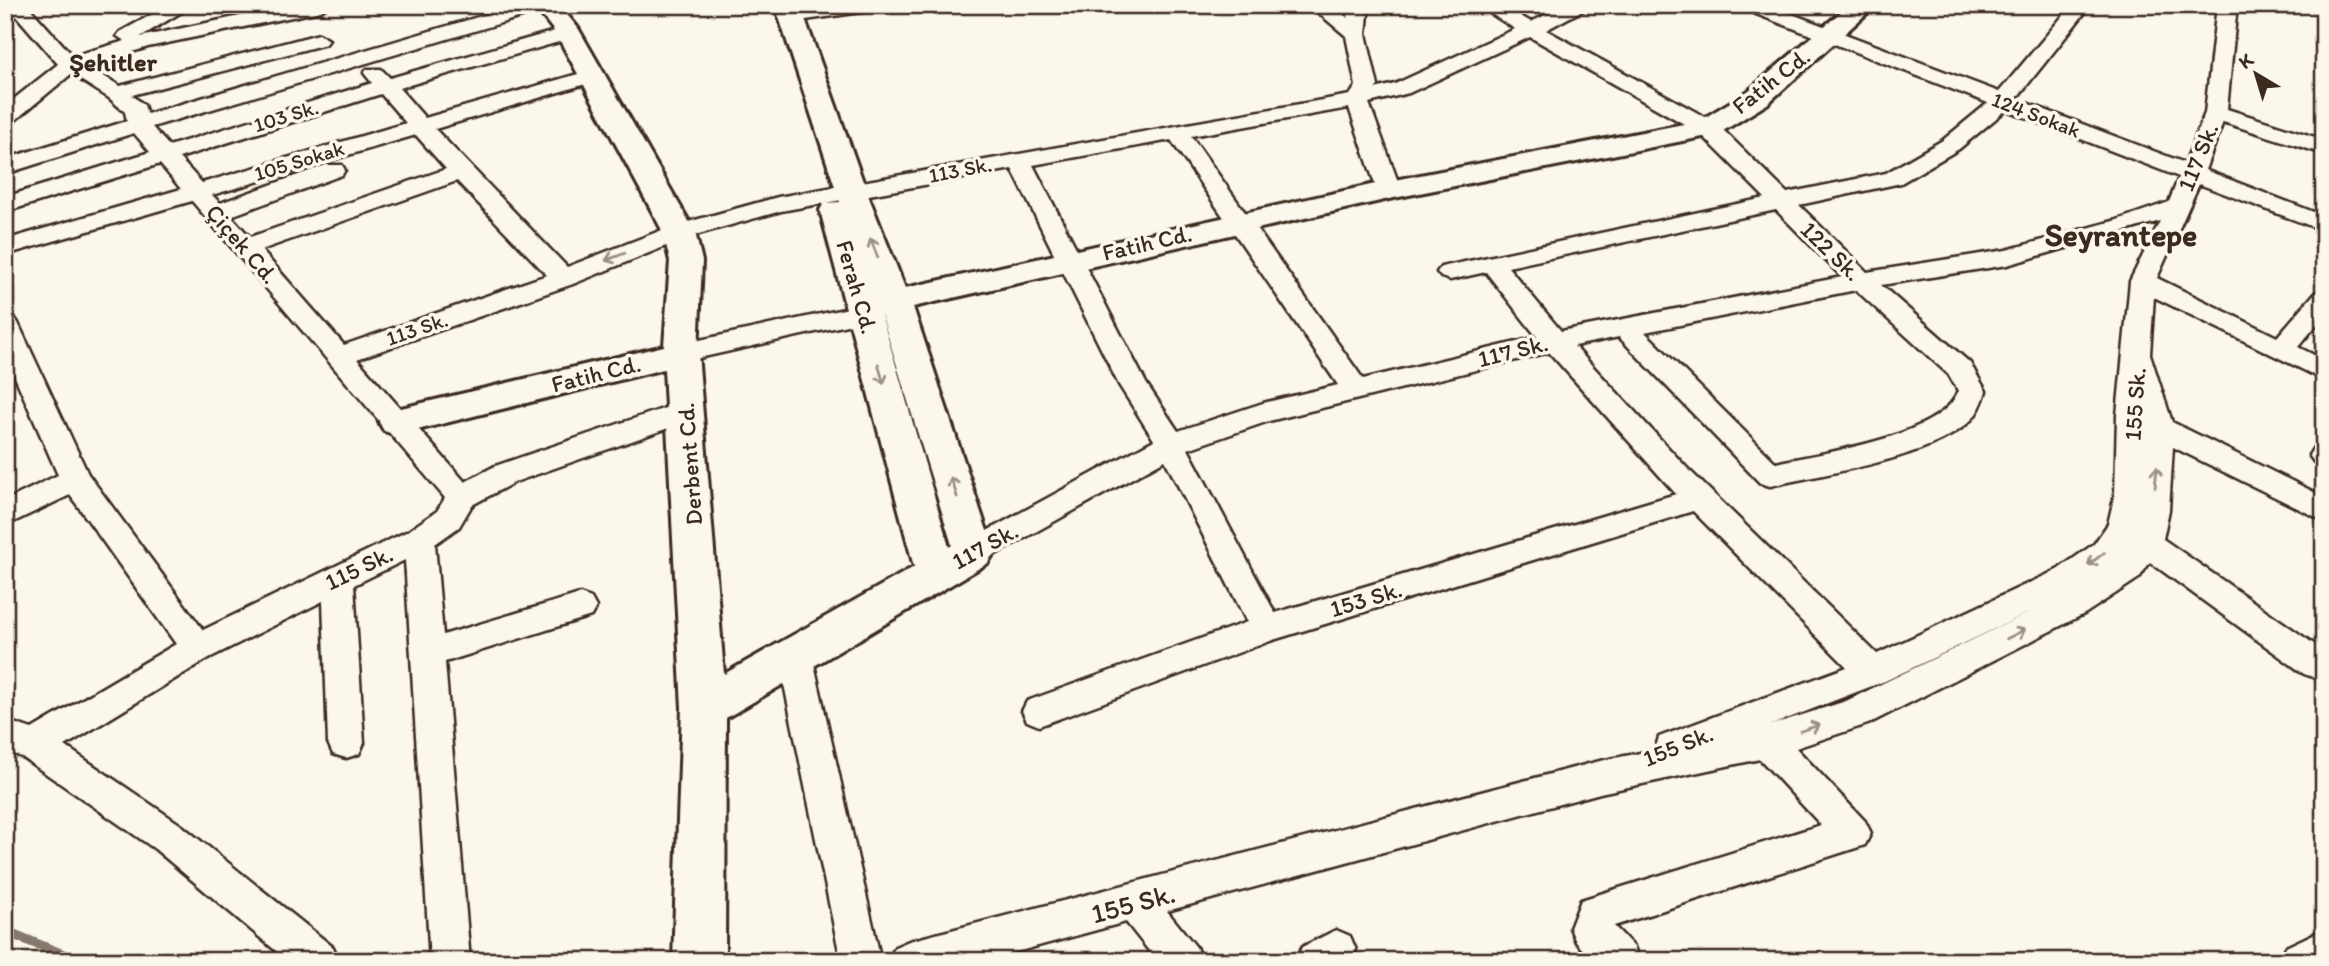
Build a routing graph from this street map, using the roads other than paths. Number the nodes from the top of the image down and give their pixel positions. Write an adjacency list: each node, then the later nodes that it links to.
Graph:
1 (16, 5): 22 (street, Çiçek Cd.)
2 (184, 5): 15 (street)
3 (543, 5): 17 (street, Derbent Cd.); 21 (street)
4 (869, 5): 14 (street)
5 (1318, 5): 18 (street)
6 (1359, 5): 18 (street)
7 (1486, 5): 16 (street, 122 Sk.)
8 (1583, 5): 16 (street, 113 Sk.)
9 (1750, 5): 19 (street, 124 Sokak)
10 (1864, 5): 19 (street, Fatih Cd.)
11 (2082, 5): 28 (street)
12 (2227, 5): 29 (street, 117 Sk.)
13 (316, 6): 15 (street)
14 (781, 9): 44 (street, Ferah Cd.)
15 (146, 25): 22 (street); 24 (street)
16 (1531, 31): 27 (street, 113 Sk.); 33 (street, 122 Sk.)
17 (569, 33): 23 (street, Derbent Cd.); 25 (street, 103 Sk.)
18 (1356, 34): 27 (street)
19 (1826, 37): 28 (street, 124 Sokak); 33 (street, Fatih Cd.)
20 (319, 40): 24 (street)
21 (358, 58): 25 (street); 31 (street)
22 (70, 65): 26 (street, Çiçek Cd.); 30 (street)
23 (592, 76): 32 (street, 105 Sokak); 51 (street, Derbent Cd.)
24 (144, 84): 26 (street); 31 (street)
25 (387, 85): 32 (street); 36 (street, 103 Sk.)
26 (117, 93): 31 (street, Çiçek Cd.)
27 (1357, 100): 34 (street, 113 Sk.); 42 (street)
28 (2001, 102): 41 (street, 124 Sokak); 45 (street)
29 (2216, 113): 35 (street); 41 (street, 117 Sk.)
30 (5, 117)
31 (137, 117): 36 (street, Çiçek Cd.); 38 (street)
32 (419, 125): 40 (street); 43 (street, 105 Sokak)
33 (1707, 128): 42 (street, Fatih Cd.); 45 (street, 122 Sk.)
34 (1176, 131): 37 (street, 113 Sk.); 49 (street)
35 (2324, 147)
36 (165, 154): 43 (street, Çiçek Cd.); 46 (street, 103 Sk.)
37 (1018, 159): 44 (street, 113 Sk.); 54 (street)
38 (5, 167)
39 (342, 167): 48 (street)
40 (461, 172): 52 (street); 57 (street)
41 (2191, 173): 47 (street, 117 Sk.); 50 (street, 124 Sokak)
42 (1390, 190): 49 (street, Fatih Cd.)
43 (198, 192): 48 (street, Çiçek Cd.); 53 (street, 105 Sokak)
44 (841, 192): 51 (street, 113 Sk.); 61 (street, Ferah Cd.)
45 (1779, 202): 55 (street); 58 (street, 122 Sk.)
46 (5, 205)
47 (2179, 206): 58 (street, 117 Sk.); 59 (street)
48 (216, 213): 52 (street, Çiçek Cd.)
49 (1240, 222): 54 (street, Fatih Cd.); 70 (street)
50 (2324, 224)
51 (678, 233): 57 (street, 113 Sk., one-way to 57); 66 (street, Derbent Cd.)
52 (246, 247): 68 (street, Çiçek Cd.)
53 (5, 248)
54 (1073, 260): 61 (street, Fatih Cd.); 74 (street)
55 (1493, 265): 56 (street); 64 (street)
56 (1450, 272)
57 (564, 278): 68 (street, 113 Sk.)
58 (1861, 281): 63 (street, 117 Sk.); 63 (street, 122 Sk.)
59 (2143, 281): 65 (street); 67 (street)
60 (2324, 299): 65 (street)
61 (879, 307): 66 (street, Fatih Cd.); 82 (street, Ferah Cd., one-way to 61); 83 (street, Ferah Cd., one-way to 83)
62 (6, 327): 75 (street)
63 (1624, 327): 64 (street, 117 Sk.)
64 (1552, 342): 70 (street, 117 Sk.); 77 (street)
65 (2282, 349): 69 (street)
66 (681, 353): 71 (street, Derbent Cd.); 72 (street, Fatih Cd.)
67 (2137, 355): 73 (street, 155 Sk.); 91 (street, 155 Sk., one-way to 91)
68 (339, 356): 72 (street, Çiçek Cd.)
69 (2324, 371)
70 (1355, 390): 74 (street, 117 Sk.)
71 (687, 411): 76 (street, 115 Sk.); 92 (street, Derbent Cd.)
72 (397, 422): 76 (street, Çiçek Cd.)
73 (2160, 428): 78 (street); 81 (street, 155 Sk., one-way to 73)
74 (1171, 444): 82 (street, 117 Sk.); 86 (street)
75 (75, 479): 79 (street); 87 (street)
76 (461, 496): 80 (street, 115 Sk.)
77 (1696, 499): 86 (street, 153 Sk.); 91 (street)
78 (2324, 510)
79 (5, 515)
80 (419, 539): 84 (street, 115 Sk.); 88 (street)
81 (2146, 543): 90 (street); 95 (street, 155 Sk., one-way to 81)
82 (974, 552): 83 (street, 117 Sk.)
83 (936, 573): 89 (street, 117 Sk.)
84 (338, 578): 87 (street, 115 Sk.); 96 (street)
85 (580, 607): 88 (street)
86 (1267, 629): 93 (street, 153 Sk.)
87 (197, 648): 94 (street, 115 Sk.)
88 (428, 653): 101 (street)
89 (795, 655): 92 (street, 117 Sk.); 103 (street)
90 (2316, 664)
91 (1873, 671): 97 (street, 155 Sk.)
92 (704, 708): 102 (street, Derbent Cd.)
93 (1040, 711)
94 (20, 740): 100 (street)
95 (1767, 742): 97 (street, 155 Sk.); 106 (street)
96 (346, 743)
97 (1600, 777): 98 (street, 155 Sk.)
98 (1135, 902): 104 (street, 155 Sk.); 105 (street)
99 (2324, 948): 107 (street)
100 (319, 961)
101 (450, 961)
102 (699, 961)
103 (861, 961)
104 (909, 961)
105 (1182, 961)
106 (1620, 961)
107 (2301, 961)

